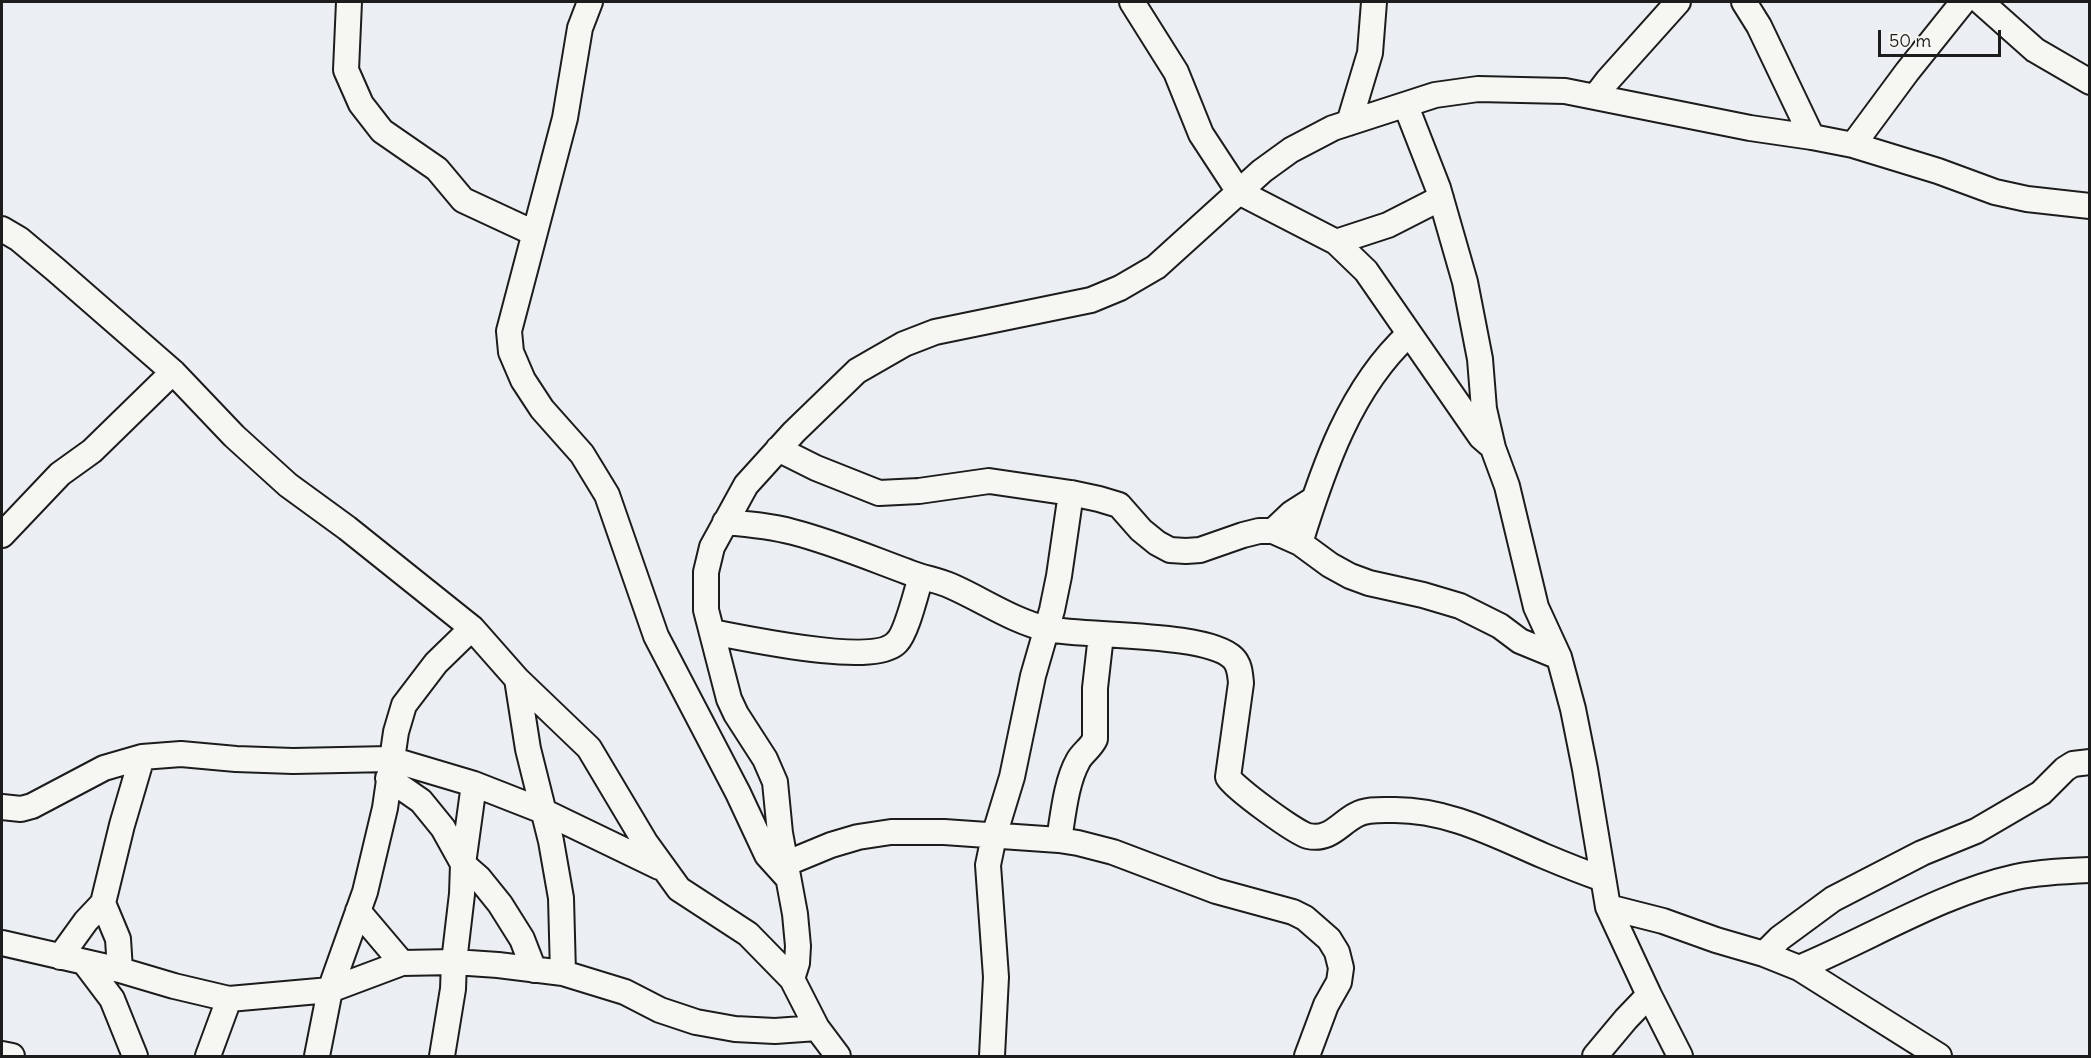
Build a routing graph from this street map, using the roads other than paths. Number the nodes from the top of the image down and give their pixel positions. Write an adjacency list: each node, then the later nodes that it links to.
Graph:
1 (349, 2): 19 (street)
2 (590, 2): 19 (street)
3 (1132, 2): 15 (street)
4 (1374, 2): 12 (street)
5 (1678, 2): 10 (street)
6 (1743, 2): 13 (street)
7 (1963, 2): 14 (street)
8 (1981, 2): 9 (street)
9 (2090, 82)
10 (1595, 97): 11 (street); 13 (street)
11 (1406, 106): 12 (street); 16 (street)
12 (1349, 123): 15 (street)
13 (1812, 136): 14 (street)
14 (1853, 145): 17 (street)
15 (1239, 192): 20 (street); 24 (street)
16 (1441, 198): 20 (street); 23 (street)
17 (2090, 206)
18 (2, 229): 22 (street)
19 (534, 233): 49 (street)
20 (1336, 242): 21 (street)
21 (1409, 334): 23 (street); 26 (street)
22 (173, 372): 29 (street); 32 (street)
23 (1493, 448): 36 (street)
24 (778, 449): 25 (street); 27 (street)
25 (1071, 493): 28 (street); 33 (street)
26 (1314, 499): 28 (street); 30 (street)
27 (725, 522): 31 (street); 34 (street)
28 (1274, 531): 30 (street)
29 (2, 535)
30 (1300, 543): 36 (street)
31 (921, 577): 33 (street); 34 (street)
32 (472, 628): 37 (street); 40 (street)
33 (1047, 628): 35 (street); 44 (street)
34 (712, 632): 49 (street)
35 (1101, 635): 45 (street); 50 (street)
36 (1559, 657): 50 (street)
37 (518, 679): 43 (street); 47 (street)
38 (142, 757): 40 (street); 42 (street); 51 (street)
39 (2090, 762): 55 (street)
40 (389, 768): 41 (street); 46 (street); 53 (street)
41 (474, 784): 43 (street); 46 (street)
42 (2, 807)
43 (543, 811): 47 (street); 63 (street)
44 (994, 836): 45 (street); 49 (street); 76 (street)
45 (1059, 840): 77 (street)
46 (463, 864): 58 (street); 62 (street)
47 (664, 870): 64 (street)
48 (2090, 870): 60 (street)
49 (787, 871): 64 (street)
50 (1603, 879): 52 (street)
51 (103, 903): 56 (street); 61 (street)
52 (1608, 906): 55 (street); 66 (street)
53 (358, 911): 59 (street); 65 (street)
54 (2, 943): 56 (street)
55 (1764, 954): 60 (street)
56 (60, 957): 57 (street)
57 (84, 962): 61 (street); 71 (street)
58 (454, 962): 59 (street); 62 (street); 74 (street)
59 (402, 963): 65 (street)
60 (1799, 968): 80 (street)
61 (120, 970): 67 (street)
62 (534, 970): 63 (street)
63 (563, 974): 68 (street)
64 (792, 979): 68 (street)
65 (330, 990): 67 (street); 73 (street)
66 (1648, 995): 78 (street); 79 (street)
67 (229, 999): 72 (street)
68 (817, 1028): 75 (street)
69 (2, 1054): 70 (street)
70 (12, 1056)
71 (135, 1056)
72 (208, 1056)
73 (317, 1056)
74 (442, 1056)
75 (838, 1056)
76 (992, 1056)
77 (1307, 1056)
78 (1596, 1056)
79 (1680, 1056)
80 (1939, 1056)

